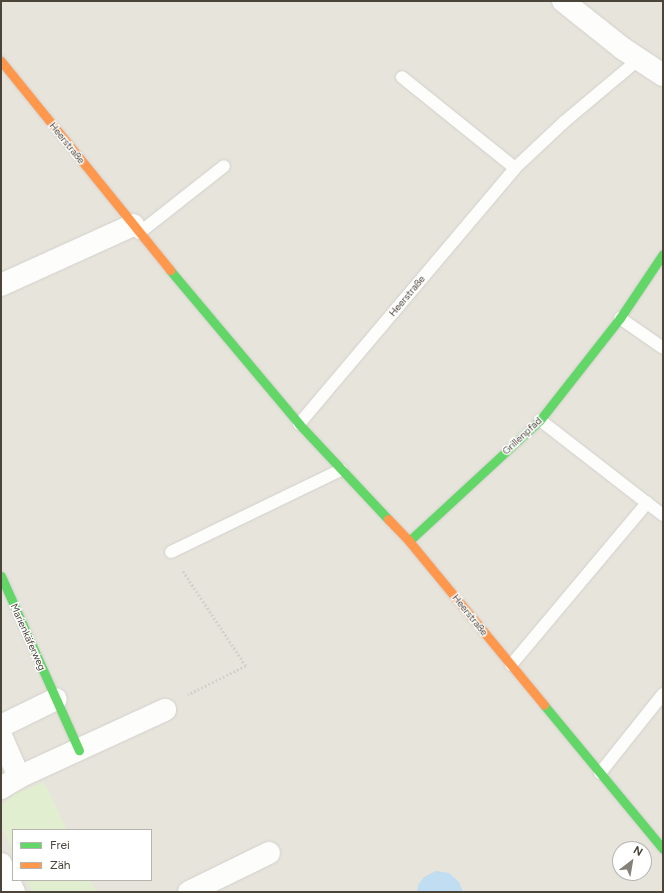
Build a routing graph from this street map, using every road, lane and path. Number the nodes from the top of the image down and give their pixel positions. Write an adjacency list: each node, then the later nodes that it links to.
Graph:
1 (563, 1): 2 (street)
2 (631, 54): 4 (street); 7 (lane, Heerstraße)
3 (1, 61): 8 (street, Heerstraße)
4 (663, 76)
5 (402, 78): 7 (lane)
6 (224, 166): 8 (lane)
7 (515, 168): 14 (lane, Heerstraße)
8 (136, 229): 10 (street); 14 (street, Heerstraße)
9 (663, 254): 11 (street, Grillenpfad)
10 (1, 285)
11 (620, 318): 12 (lane); 13 (street, Grillenpfad)
12 (663, 348)
13 (540, 420): 16 (lane); 18 (street, Grillenpfad)
14 (299, 424): 15 (street, Heerstraße)
15 (341, 470): 18 (street, Heerstraße); 19 (lane)
16 (647, 503): 17 (lane); 21 (lane)
17 (663, 515)
18 (409, 541): 21 (street, Heerstraße)
19 (171, 552): 24 (path)
20 (1, 576): 23 (street, Marienkäferweg)
21 (511, 664): 28 (street, Heerstraße)
22 (663, 694): 28 (lane)
23 (56, 699): 25 (street); 27 (street, Marienkäferweg)
24 (165, 710): 27 (street)
25 (1, 726)
26 (1, 736): 29 (street)
27 (79, 750): 29 (street)
28 (600, 773): 30 (street, Heerstraße)
29 (10, 782)
30 (663, 849)
31 (269, 853): 34 (street)
32 (1, 864): 33 (street)
33 (14, 892)
34 (189, 892)

